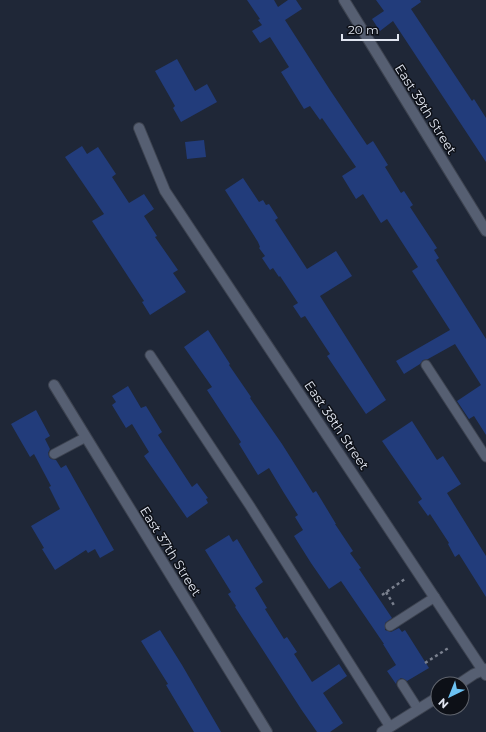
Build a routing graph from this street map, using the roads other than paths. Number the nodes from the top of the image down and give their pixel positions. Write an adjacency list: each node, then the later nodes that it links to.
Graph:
1 (344, 0): 3 (street, East 39th Street)
2 (139, 128): 10 (street, East 38th Street)
3 (486, 231)
4 (150, 355): 17 (lane)
5 (426, 365): 9 (lane)
6 (54, 384): 7 (street, East 37th Street)
7 (86, 437): 8 (lane); 18 (street, East 37th Street)
8 (54, 454)
9 (486, 457)
10 (435, 597): 11 (lane); 12 (street, East 38th Street)
11 (390, 626)
12 (485, 671): 13 (street)
13 (470, 676)
14 (402, 684): 16 (lane)
15 (430, 702): 16 (street)
16 (418, 709): 17 (street)
17 (386, 730)
18 (267, 732)

